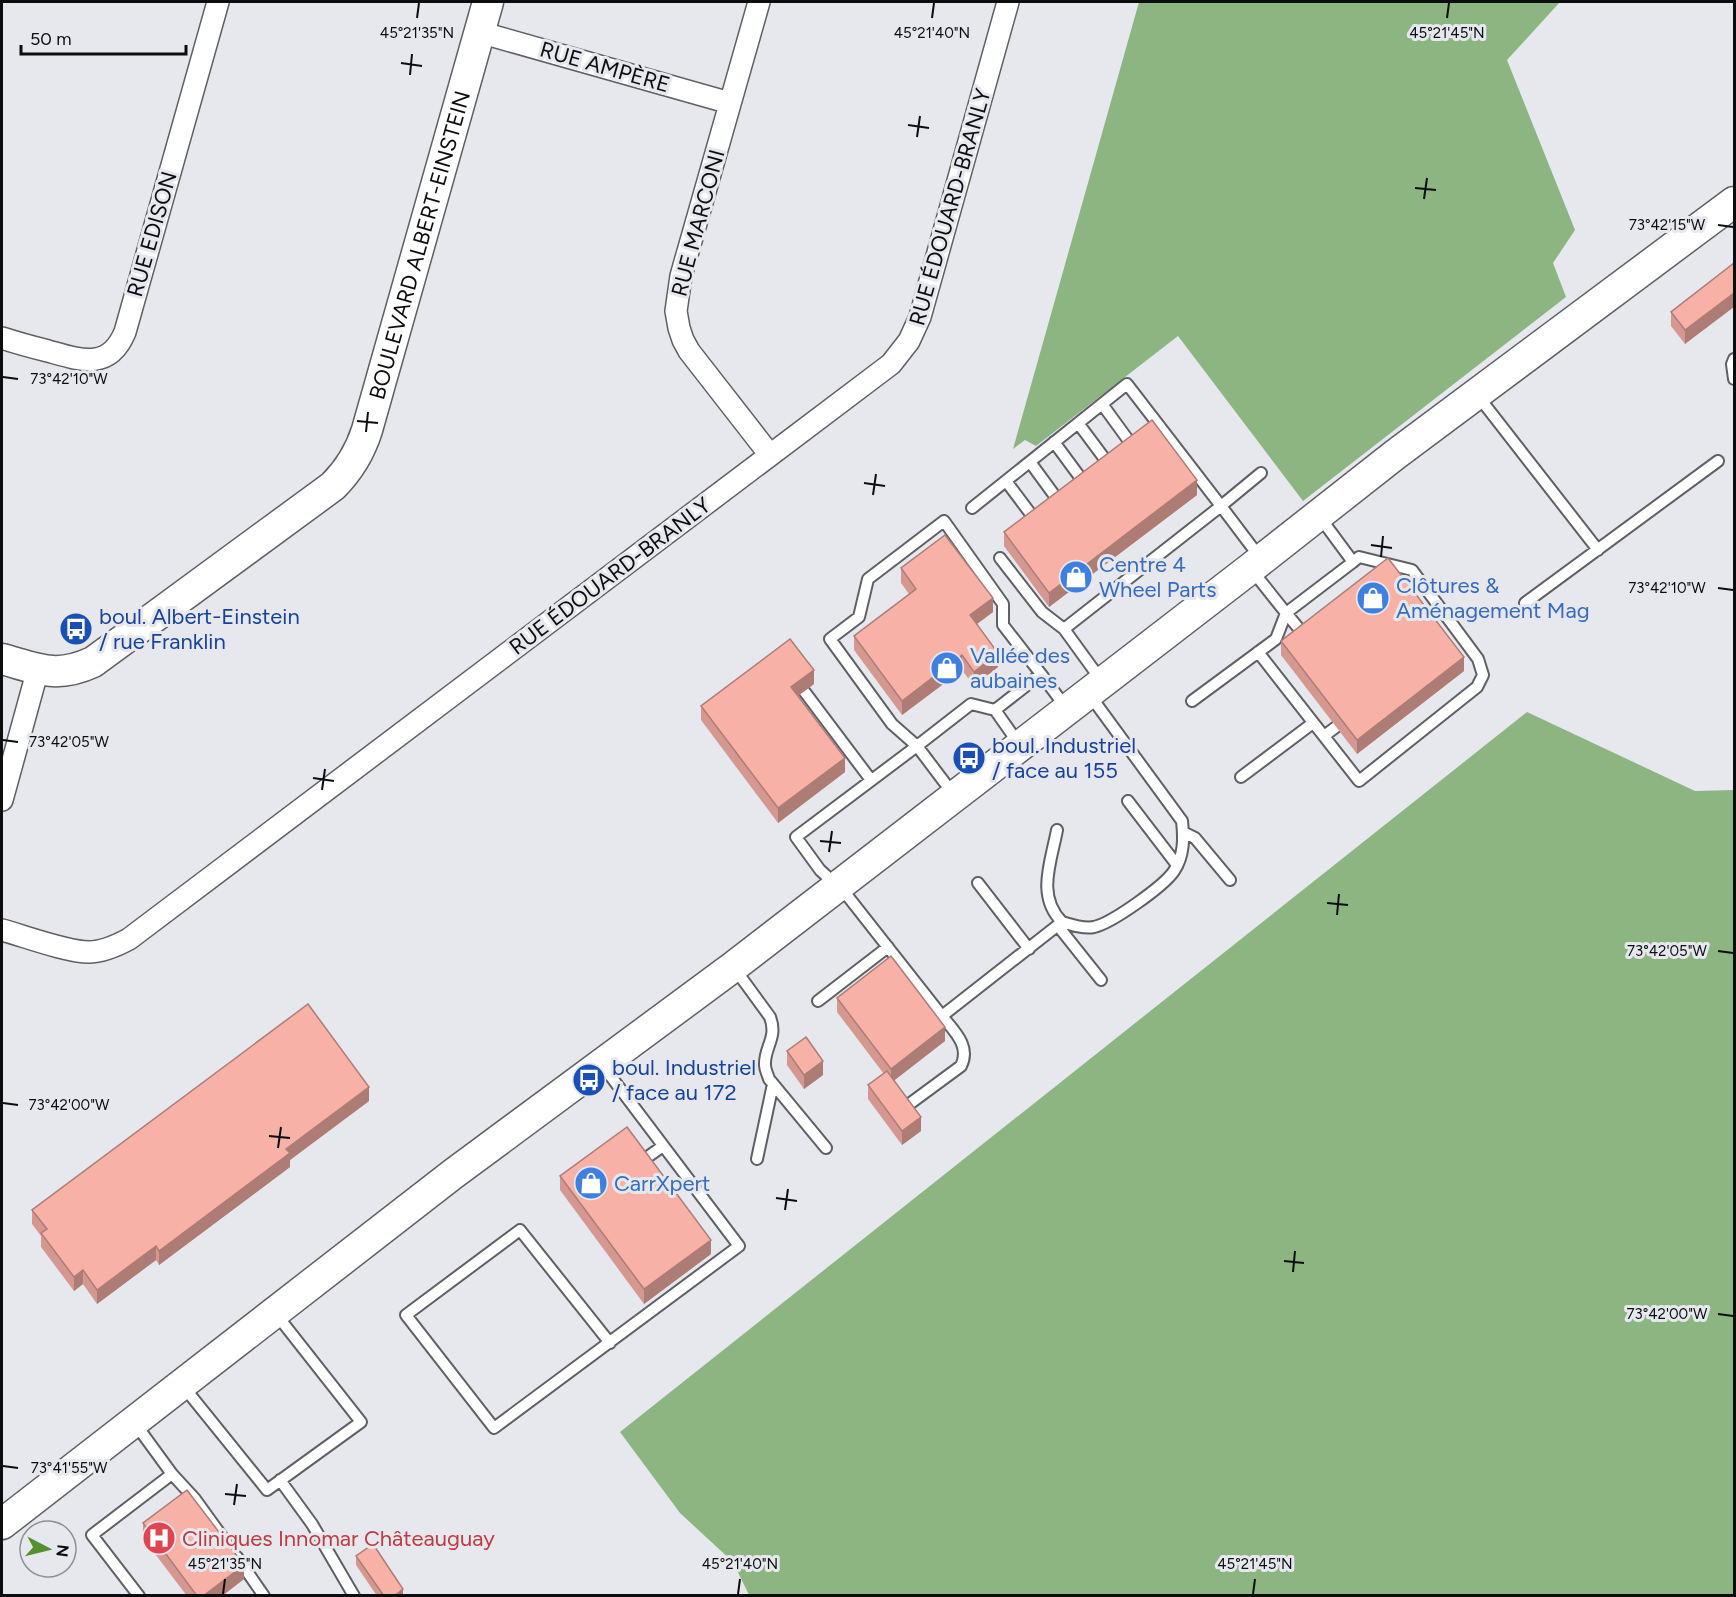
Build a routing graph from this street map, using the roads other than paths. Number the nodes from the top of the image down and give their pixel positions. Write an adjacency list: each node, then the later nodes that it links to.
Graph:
1 (218, 2): 8 (street, RUE EDISON)
2 (488, 2): 5 (street, BOULEVARD ALBERT-EINSTEIN)
3 (759, 2): 6 (street, RUE MARCONI)
4 (1008, 2): 16 (street, RUE ÉDOUARD-BRANLY)
5 (479, 32): 6 (street, RUE AMPÈRE); 38 (street, BOULEVARD ALBERT-EINSTEIN)
6 (730, 103): 16 (street, RUE MARCONI)
7 (1734, 202): 11 (street)
8 (2, 338)
9 (1734, 359): 10 (lane)
10 (1734, 380)
11 (1476, 394): 26 (street); 28 (lane)
12 (1102, 404): 13 (lane); 15 (lane); 24 (lane)
13 (1078, 423): 14 (lane); 19 (lane)
14 (1054, 442): 18 (lane); 22 (lane)
15 (1134, 448)
16 (770, 455): 61 (street, RUE ÉDOUARD-BRANLY)
17 (1718, 461): 28 (lane)
18 (1029, 462): 21 (lane); 23 (lane)
19 (1110, 466)
20 (1262, 473): 24 (lane)
21 (1006, 482): 25 (lane); 27 (lane)
22 (1085, 484)
23 (1060, 503)
24 (1221, 506): 31 (lane); 34 (lane)
25 (972, 508)
26 (1318, 515): 30 (lane); 31 (street)
27 (1036, 521)
28 (1598, 550): 32 (lane)
29 (1000, 558): 34 (lane)
30 (1353, 562): 33 (lane); 46 (lane)
31 (1257, 564): 33 (lane); 41 (street)
32 (1525, 603)
33 (1286, 613): 35 (lane); 36 (lane)
34 (1064, 629): 41 (lane)
35 (1305, 636)
36 (1258, 652): 42 (lane); 44 (lane)
37 (2, 659): 38 (street, BOULEVARD ALBERT-EINSTEIN)
38 (38, 669): 52 (street)
39 (1041, 674): 41 (lane); 43 (lane); 48 (lane)
40 (804, 692): 50 (lane)
41 (1087, 695): 47 (street); 55 (lane)
42 (1192, 701)
43 (995, 710): 47 (lane); 48 (lane)
44 (1313, 723): 46 (lane); 49 (lane)
45 (1336, 727): 46 (lane)
46 (1324, 736)
47 (1020, 745): 51 (street)
48 (917, 746): 50 (lane); 51 (lane)
49 (1241, 777)
50 (872, 780): 59 (lane)
51 (955, 795): 59 (street)
52 (2, 800)
53 (1128, 801): 56 (lane)
54 (1058, 830): 60 (lane)
55 (1183, 832): 56 (lane); 57 (lane)
56 (1177, 865): 60 (lane)
57 (1230, 880)
58 (978, 883): 63 (lane)
59 (837, 886): 62 (lane); 64 (street)
60 (1060, 924): 63 (lane); 65 (lane)
61 (2, 930)
62 (888, 947): 66 (lane); 67 (lane)
63 (1029, 949): 67 (lane)
64 (733, 967): 68 (street); 69 (lane)
65 (1101, 980)
66 (818, 1000)
67 (942, 1016): 70 (lane)
68 (600, 1064): 71 (lane); 75 (street)
69 (773, 1084): 72 (lane); 73 (lane)
70 (904, 1108)
71 (663, 1146): 74 (lane); 76 (lane)
72 (826, 1148)
73 (757, 1159)
74 (642, 1161)
75 (274, 1312): 77 (street); 80 (lane)
76 (610, 1343): 76 (lane)
77 (181, 1384): 78 (street); 80 (lane)
78 (134, 1422): 79 (lane); 81 (street)
79 (172, 1474): 82 (lane); 83 (lane)
80 (280, 1480): 84 (lane)
81 (2, 1524)
82 (139, 1596)
83 (264, 1596)
84 (354, 1596)

